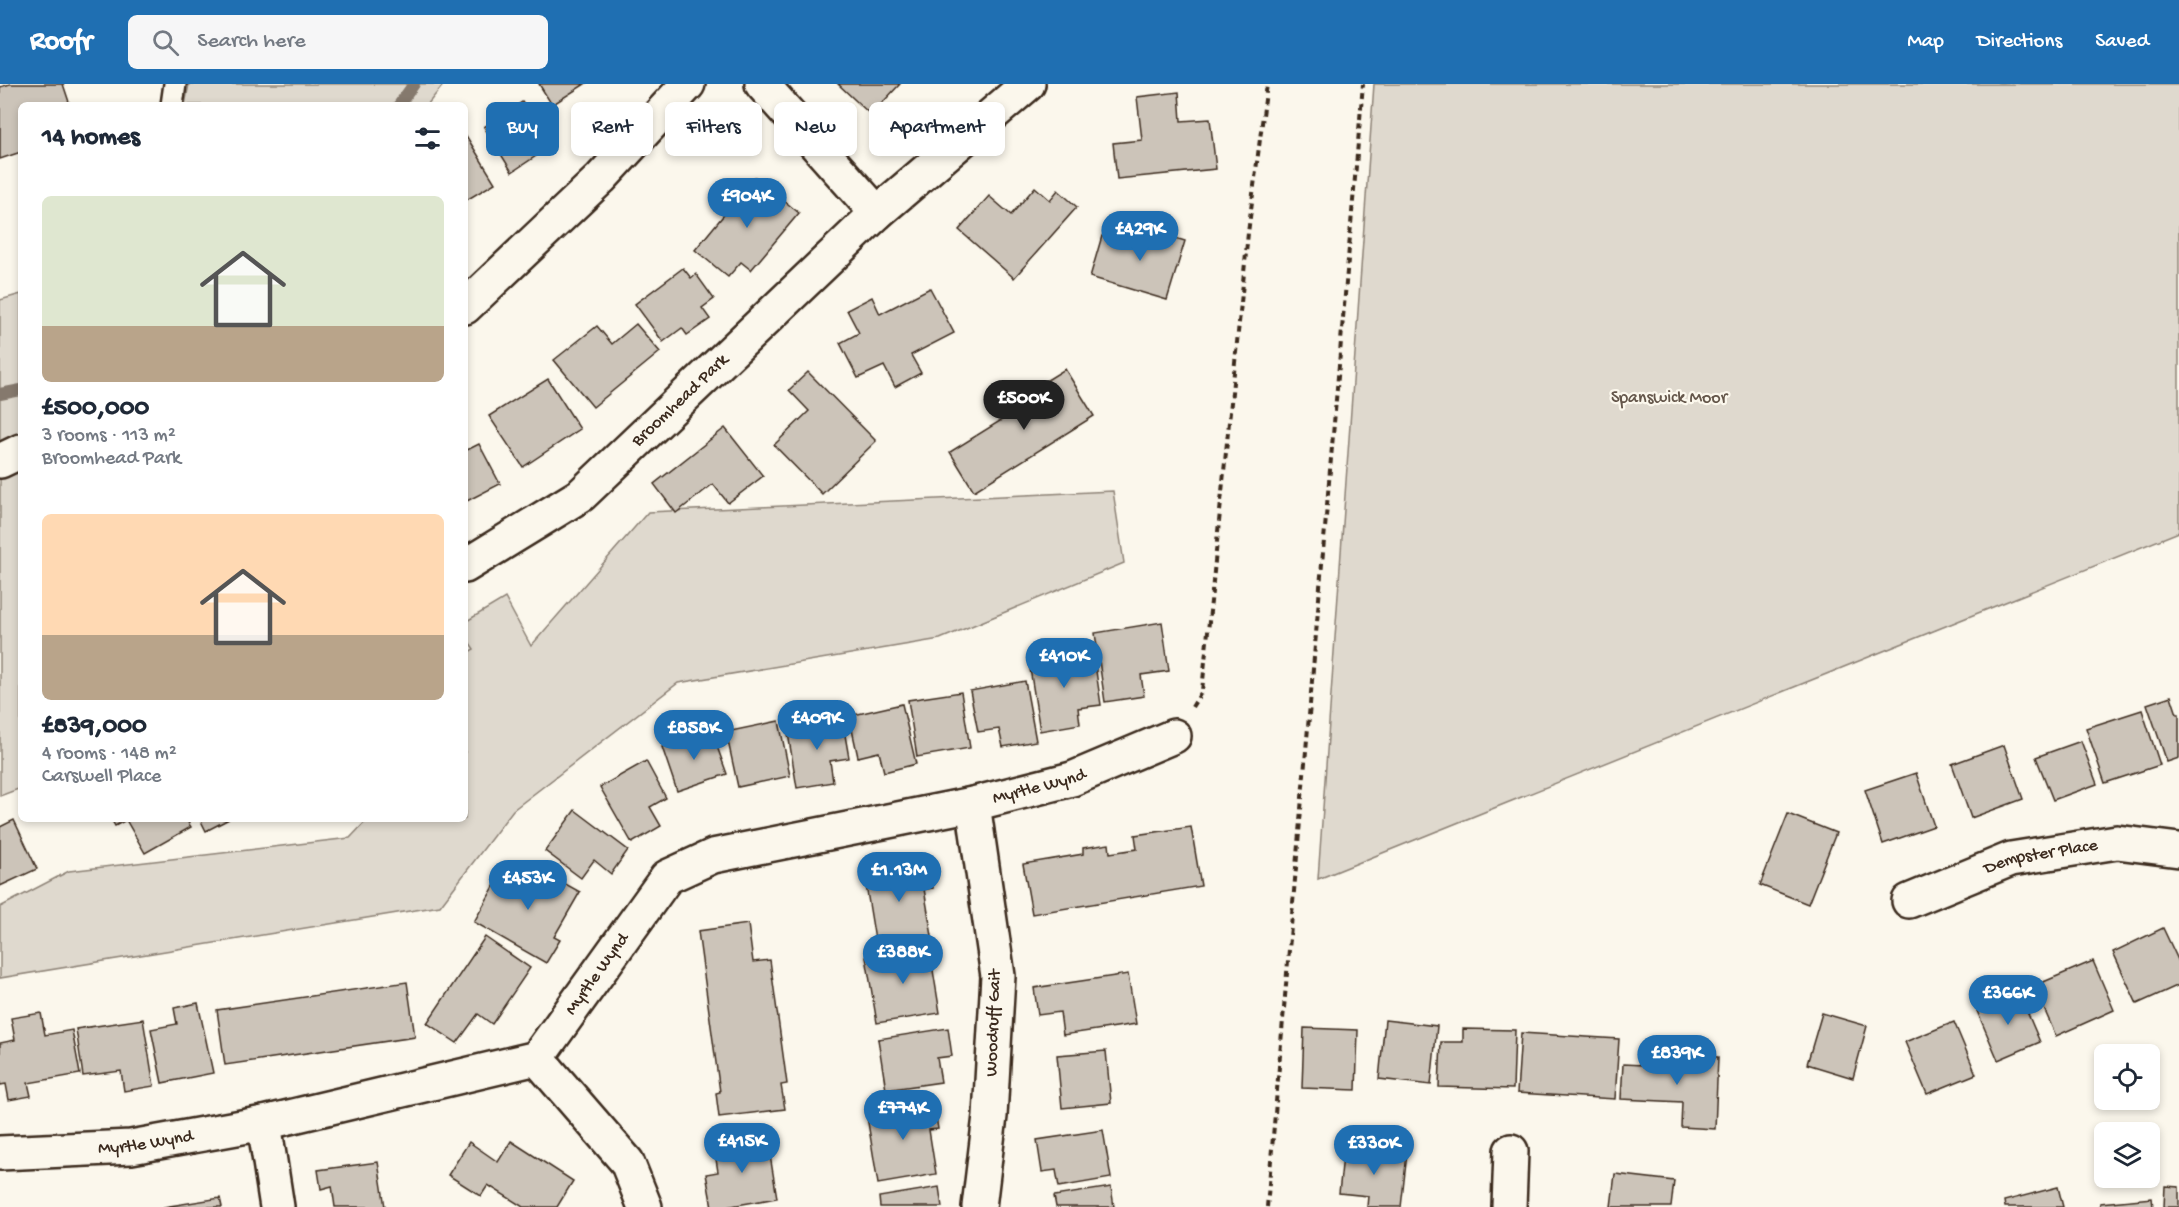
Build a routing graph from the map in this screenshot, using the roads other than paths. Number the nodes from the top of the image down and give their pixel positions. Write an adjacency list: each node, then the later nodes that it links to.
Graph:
1 (175, 84): 5 (lane)
2 (688, 84): 7 (street)
3 (762, 84): 6 (street)
4 (1028, 84): 6 (street, Broomhead Park)
5 (172, 102)
6 (878, 213): 10 (street, Broomhead Park)
7 (468, 304)
8 (18, 452): 9 (street)
9 (0, 461)
10 (468, 564)
11 (1174, 736): 12 (street, Myrtle Wynd)
12 (973, 804): 15 (street, Myrtle Wynd); 21 (street, Woodruff Gait)
13 (2179, 850): 14 (street, Dempster Place)
14 (1909, 901)
15 (537, 1058): 16 (street, Myrtle Wynd); 20 (street)
16 (264, 1123): 18 (street, Myrtle Wynd); 19 (street)
17 (1511, 1151): 22 (street)
18 (0, 1153)
19 (277, 1207)
20 (645, 1207)
21 (979, 1207)
22 (1509, 1207)

